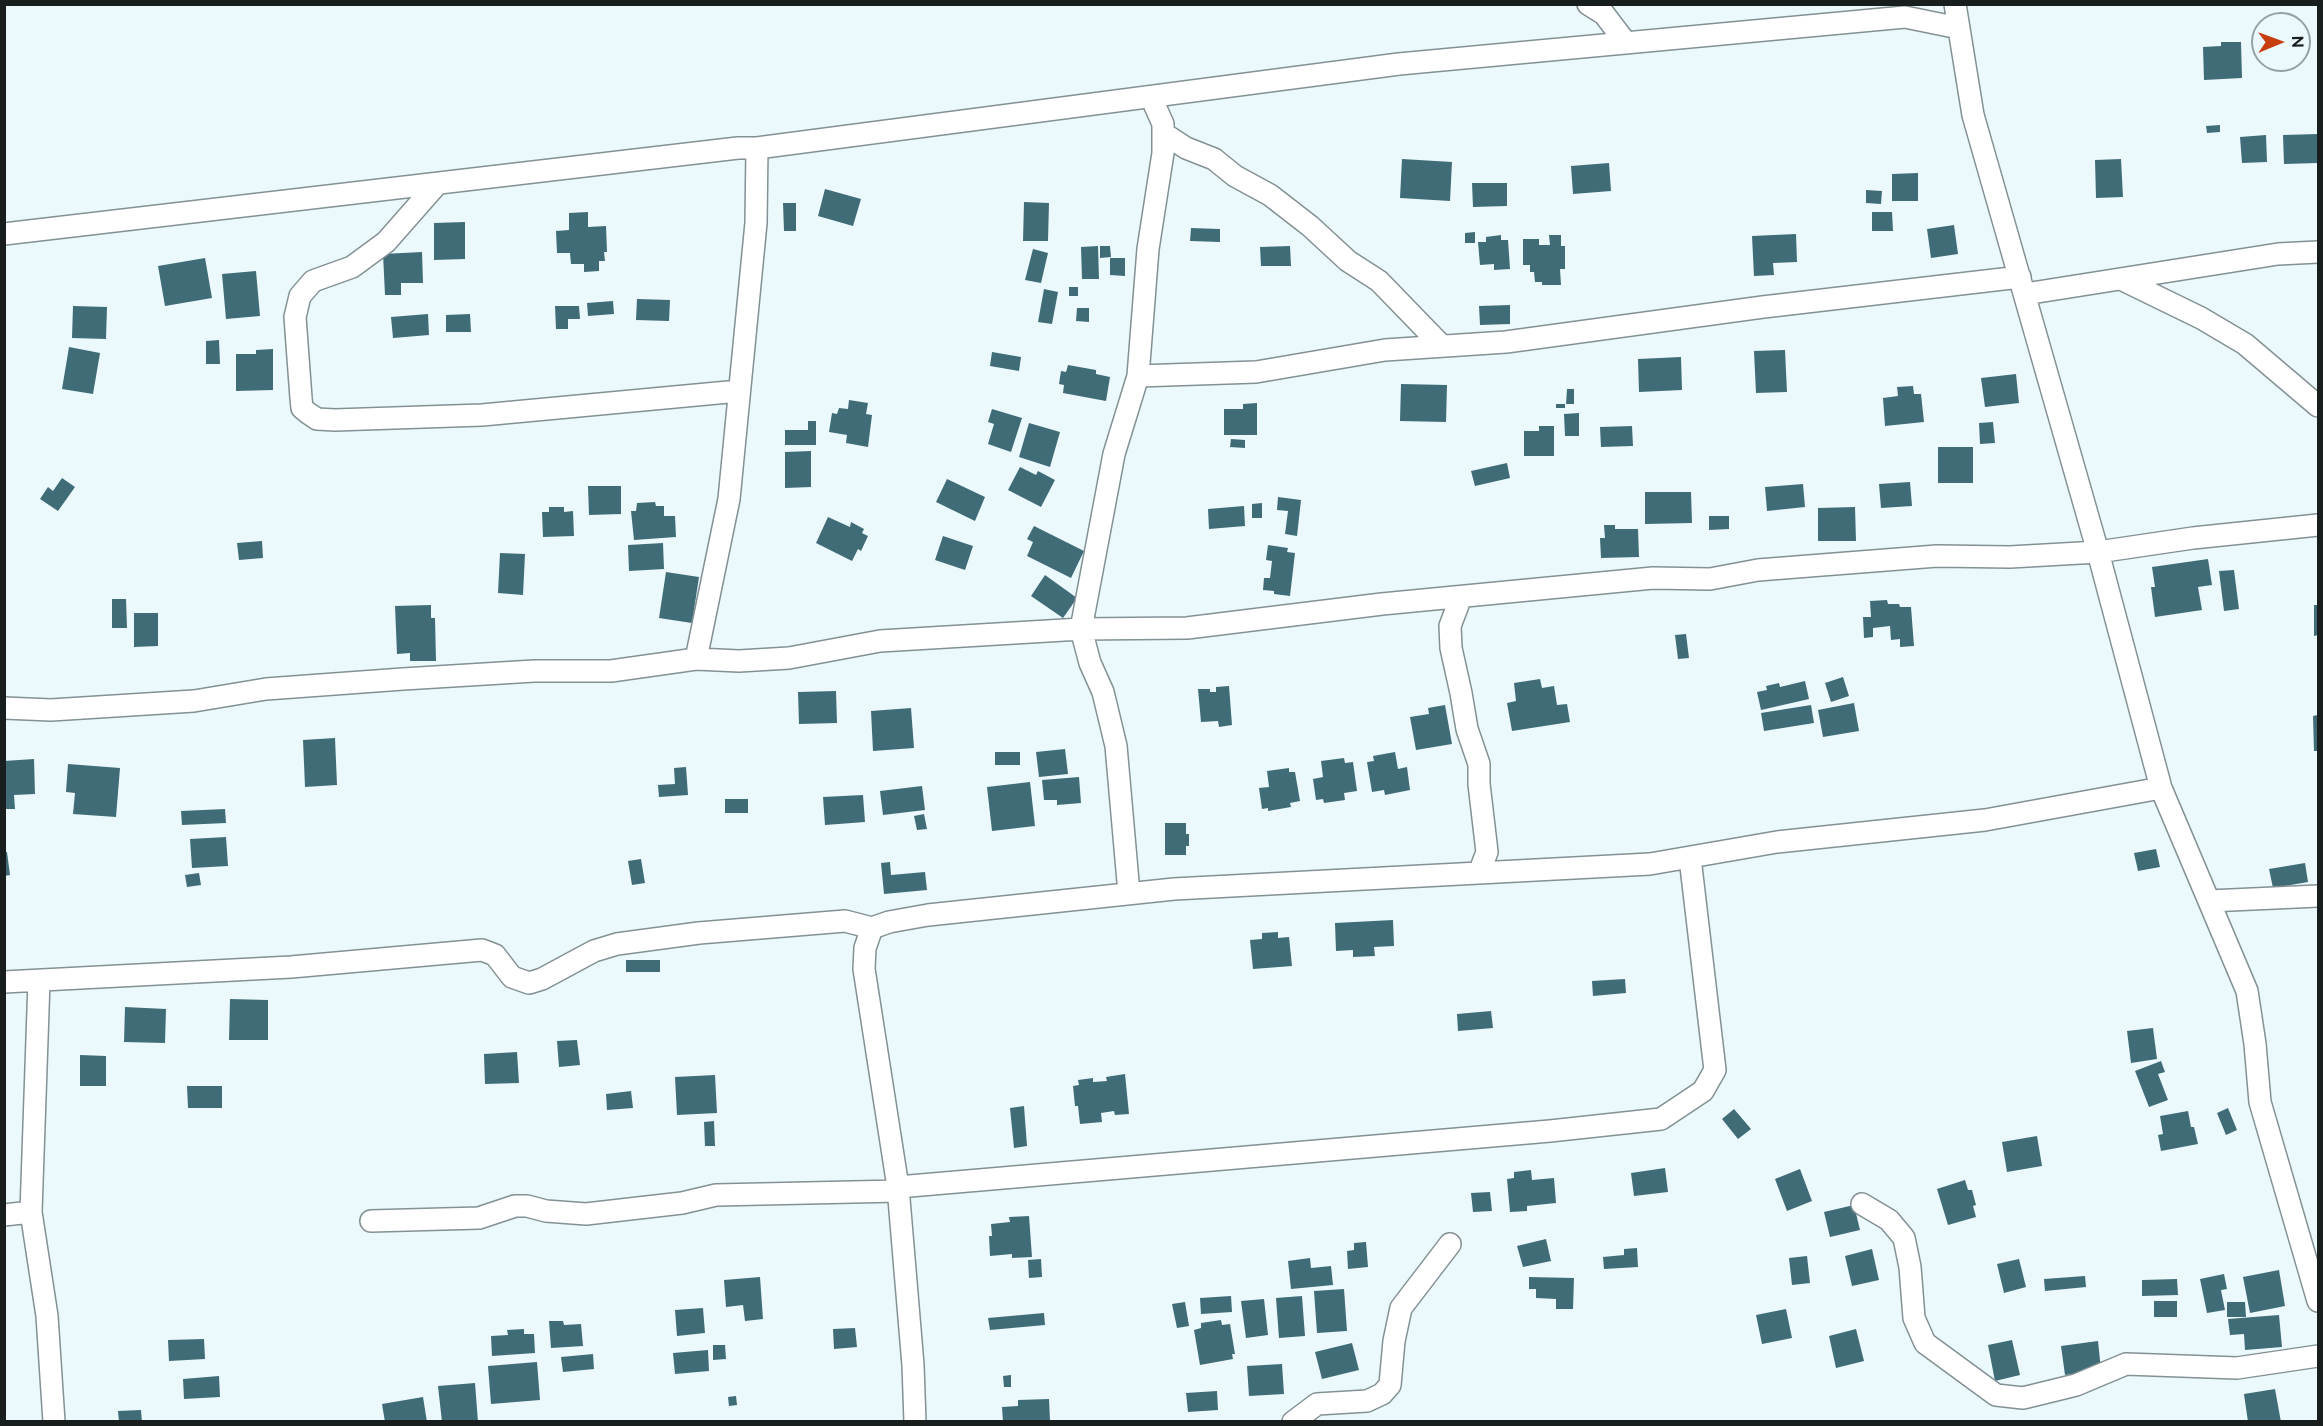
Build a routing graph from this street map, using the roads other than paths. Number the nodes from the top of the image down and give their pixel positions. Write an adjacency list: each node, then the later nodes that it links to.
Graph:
1 (1588, 4): 4 (street)
2 (1955, 4): 3 (street)
3 (1959, 28): 4 (street); 12 (street)
4 (1626, 43): 5 (street)
5 (1151, 97): 6 (street); 7 (street)
6 (1163, 133): 13 (street); 14 (street)
7 (757, 148): 8 (street); 15 (street)
8 (437, 184): 9 (street); 15 (street)
9 (4, 234)
10 (2319, 252): 11 (street)
11 (2123, 279): 12 (street); 16 (street)
12 (2022, 285): 13 (street); 18 (street)
13 (1442, 346): 14 (street)
14 (1138, 376): 20 (street)
15 (739, 392): 21 (street)
16 (2319, 406)
17 (2319, 525): 18 (street)
18 (2098, 552): 19 (street); 23 (street)
19 (1461, 597): 20 (street); 25 (street)
20 (1081, 629): 21 (street); 26 (street)
21 (696, 659): 22 (street)
22 (4, 708)
23 (2162, 788): 24 (street); 28 (street)
24 (1690, 858): 25 (street); 32 (street)
25 (1479, 873): 26 (street)
26 (1129, 893): 29 (street)
27 (2319, 896): 28 (street)
28 (2209, 901): 38 (street)
29 (872, 928): 30 (street); 32 (street)
30 (39, 981): 31 (street); 34 (street)
31 (4, 982)
32 (898, 1189): 36 (street); 41 (street)
33 (1862, 1204): 39 (street)
34 (31, 1212): 35 (street); 40 (street)
35 (4, 1215)
36 (371, 1221)
37 (1450, 1244): 42 (street)
38 (2319, 1301)
39 (2319, 1356)
40 (54, 1422)
41 (915, 1422)
42 (1293, 1422)

